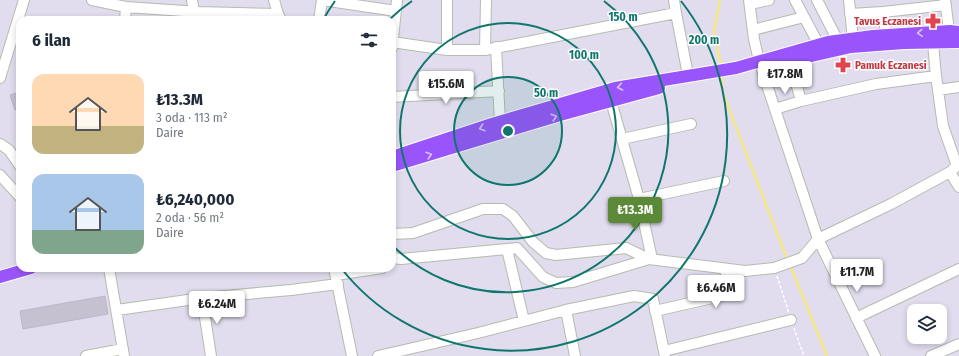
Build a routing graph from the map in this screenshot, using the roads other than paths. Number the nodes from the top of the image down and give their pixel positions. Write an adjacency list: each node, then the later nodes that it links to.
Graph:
1 (24, 0): 23 (street)
2 (92, 0): 17 (street)
3 (192, 0): 22 (street)
4 (274, 0): 26 (street)
5 (322, 0): 18 (street); 27 (street)
6 (397, 0): 18 (street)
7 (447, 0): 40 (street)
8 (486, 0): 41 (street)
9 (674, 0): 20 (street)
10 (769, 0): 14 (street)
11 (795, 0): 29 (street)
12 (817, 0): 35 (street)
13 (849, 0): 21 (street)
14 (750, 2): 30 (street)
15 (946, 2): 19 (street); 33 (street)
16 (160, 5): 17 (street); 22 (street)
17 (126, 7): 24 (street)
18 (396, 11): 28 (street)
19 (883, 12): 21 (street); 32 (street)
20 (676, 13): 39 (street); 46 (street)
21 (850, 14): 34 (street)
22 (197, 15): 25 (street)
23 (20, 16)
24 (125, 16)
25 (238, 16)
26 (279, 16)
27 (320, 16)
28 (395, 16)
29 (804, 17): 30 (street); 38 (street)
30 (753, 30): 43 (street)
31 (16, 33): 45 (street)
32 (886, 35): 33 (main road, one-way to 32); 34 (main road)
33 (955, 37): 36 (main road)
34 (853, 39): 35 (main road)
35 (838, 41): 38 (main road)
36 (933, 43): 42 (main road); 44 (street)
37 (396, 44): 40 (street)
38 (819, 45): 43 (main road)
39 (496, 47): 41 (street); 49 (street)
40 (448, 50): 41 (street)
41 (485, 50)
42 (790, 61): 43 (main road); 52 (street)
43 (760, 64): 46 (main road); 53 (street)
44 (936, 76): 48 (street); 52 (street)
45 (0, 78)
46 (688, 78): 51 (main road); 55 (main road, one-way to 55)
47 (959, 87): 48 (street)
48 (938, 90): 63 (street)
49 (499, 91): 50 (street); 55 (street)
50 (396, 97)
51 (611, 101): 55 (main road, one-way to 51); 56 (street)
52 (801, 101): 53 (street)
53 (775, 109): 70 (street)
54 (691, 124): 56 (street)
55 (502, 127): 60 (main road, one-way to 60); 62 (main road, one-way to 55)
56 (622, 139): 68 (street)
57 (0, 144): 58 (street)
58 (9, 150): 59 (street); 61 (street)
59 (16, 151)
60 (396, 156)
61 (16, 160)
62 (396, 165)
63 (955, 167): 66 (street); 70 (street)
64 (0, 176): 67 (street)
65 (724, 181): 68 (street)
66 (959, 187)
67 (16, 193)
68 (639, 199): 73 (street)
69 (396, 234): 73 (street)
70 (818, 239): 76 (street); 87 (street)
71 (507, 249): 72 (street); 73 (street); 89 (street)
72 (396, 258)
73 (651, 259): 76 (street)
74 (16, 264): 75 (main road)
75 (0, 269)
76 (725, 269): 86 (street)
77 (959, 269): 87 (street)
78 (17, 272): 82 (main road)
79 (110, 272): 84 (street)
80 (359, 272): 81 (street)
81 (336, 276): 83 (street); 95 (street)
82 (0, 277)
83 (202, 298): 84 (street); 94 (street)
84 (117, 310): 91 (street)
85 (566, 310): 86 (street); 89 (street); 97 (street)
86 (655, 311): 92 (street)
87 (856, 318): 98 (street)
88 (791, 320): 92 (street)
89 (524, 321): 96 (street)
90 (959, 344): 99 (street)
91 (124, 353): 93 (street)
92 (664, 353)
93 (86, 356)
94 (211, 356)
95 (352, 356)
96 (378, 356)
97 (575, 356)
98 (875, 356)
99 (931, 356)

